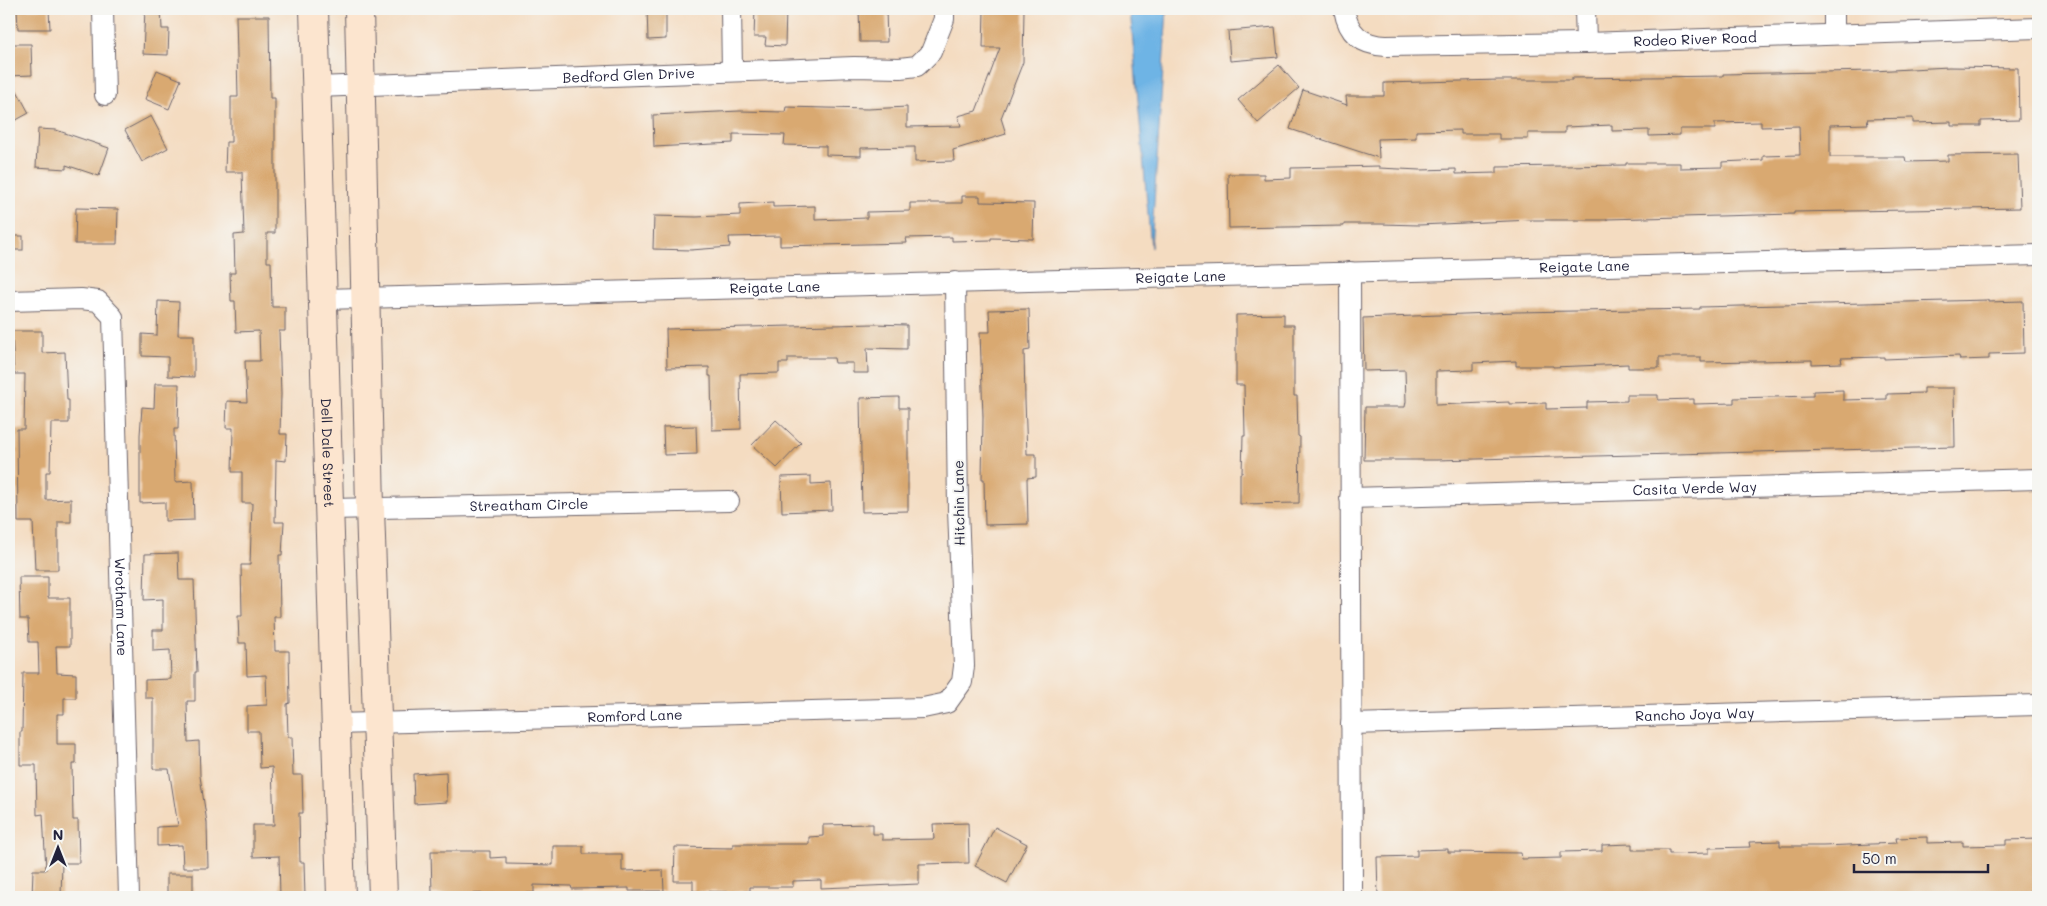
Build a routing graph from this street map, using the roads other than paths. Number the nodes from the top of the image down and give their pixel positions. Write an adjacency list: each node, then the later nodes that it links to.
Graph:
1 (103, 9): 15 (street)
2 (314, 9): 14 (main road, Dell Dale Street)
3 (359, 9): 13 (main road)
4 (731, 9): 12 (street)
5 (944, 9): 12 (street, Bedford Glen Drive)
6 (1344, 9): 11 (street, Rodeo River Road)
7 (1585, 9): 11 (street)
8 (1834, 9): 10 (street)
9 (2038, 28): 10 (street, Rodeo River Road)
10 (1834, 33): 11 (street, Rodeo River Road)
11 (1586, 43)
12 (732, 71): 13 (street, Bedford Glen Drive)
13 (362, 85): 14 (street, Bedford Glen Drive); 19 (main road)
14 (316, 87): 20 (main road, Dell Dale Street)
15 (105, 95)
16 (2038, 255): 17 (street, Reigate Lane)
17 (1350, 272): 18 (street, Reigate Lane); 23 (street)
18 (955, 282): 19 (street, Reigate Lane); 28 (street, Hitchin Lane)
19 (366, 298): 20 (street, Reigate Lane); 26 (main road)
20 (323, 299): 25 (main road, Dell Dale Street)
21 (9, 301): 32 (street, Wrotham Lane)
22 (2038, 479): 23 (street, Casita Verde Way)
23 (1350, 498): 31 (street)
24 (729, 501): 26 (street, Streatham Circle)
25 (329, 508): 26 (street, Streatham Circle); 30 (main road, Dell Dale Street)
26 (370, 508): 29 (main road)
27 (2038, 705): 31 (street, Rancho Joya Way)
28 (932, 706): 29 (street, Romford Lane)
29 (377, 723): 30 (street, Romford Lane); 34 (main road)
30 (336, 724): 33 (main road, Dell Dale Street)
31 (1351, 724): 35 (street)
32 (129, 897)
33 (341, 897)
34 (384, 897)
35 (1352, 897)

